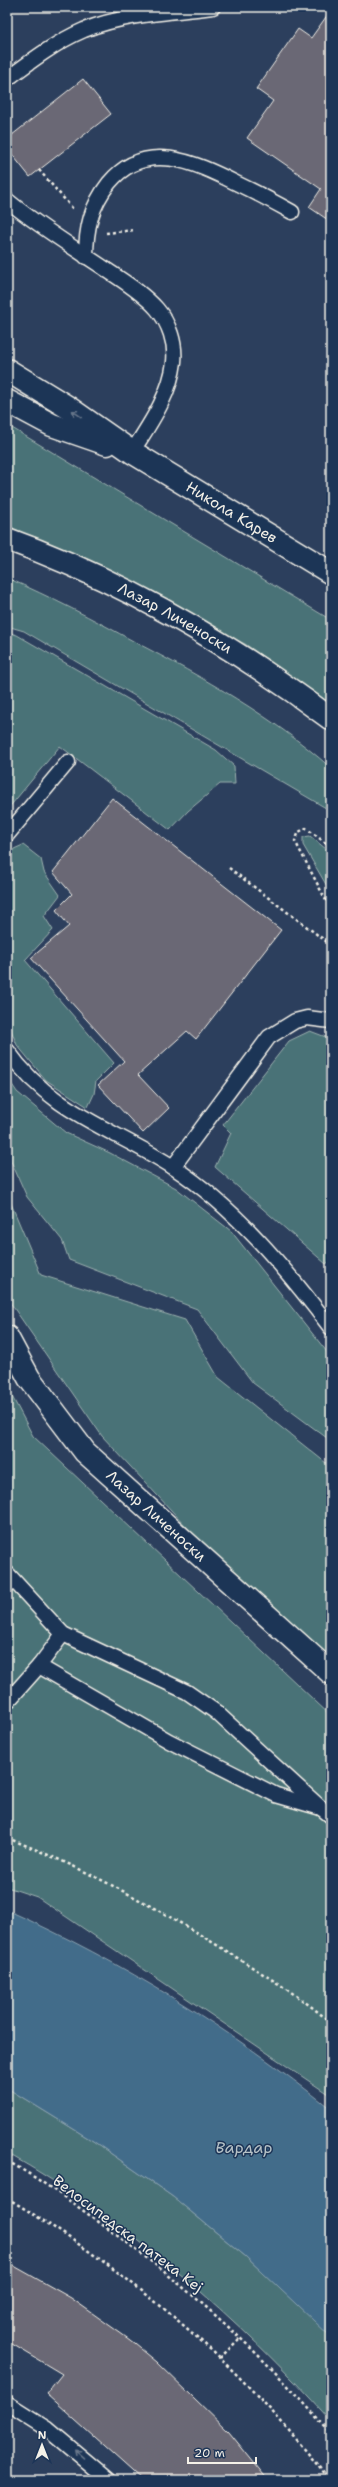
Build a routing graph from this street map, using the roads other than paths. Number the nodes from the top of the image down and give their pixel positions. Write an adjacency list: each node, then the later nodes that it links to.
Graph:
1 (213, 7): 2 (lane)
2 (7, 77)
3 (7, 200): 5 (lane)
4 (292, 212): 5 (lane)
5 (86, 257): 8 (lane)
6 (7, 370): 8 (street, Никола Карев, one-way to 6)
7 (7, 401): 8 (street, Никола Карев)
8 (132, 452): 10 (street, Никола Карев)
9 (7, 539): 11 (street, Лазар Личеноски)
10 (331, 573)
11 (331, 718)
12 (68, 762): 13 (lane)
13 (7, 835)
14 (331, 1021): 16 (lane)
15 (7, 1050): 16 (lane)
16 (173, 1167): 17 (lane)
17 (331, 1328)
18 (7, 1337): 22 (street, Лазар Личеноски)
19 (7, 1573): 20 (lane)
20 (63, 1634): 21 (lane); 24 (lane)
21 (39, 1666): 23 (lane); 24 (lane)
22 (331, 1673)
23 (7, 1702)
24 (326, 1812)
25 (7, 2403): 26 (lane, one-way to 25)
26 (109, 2480)

